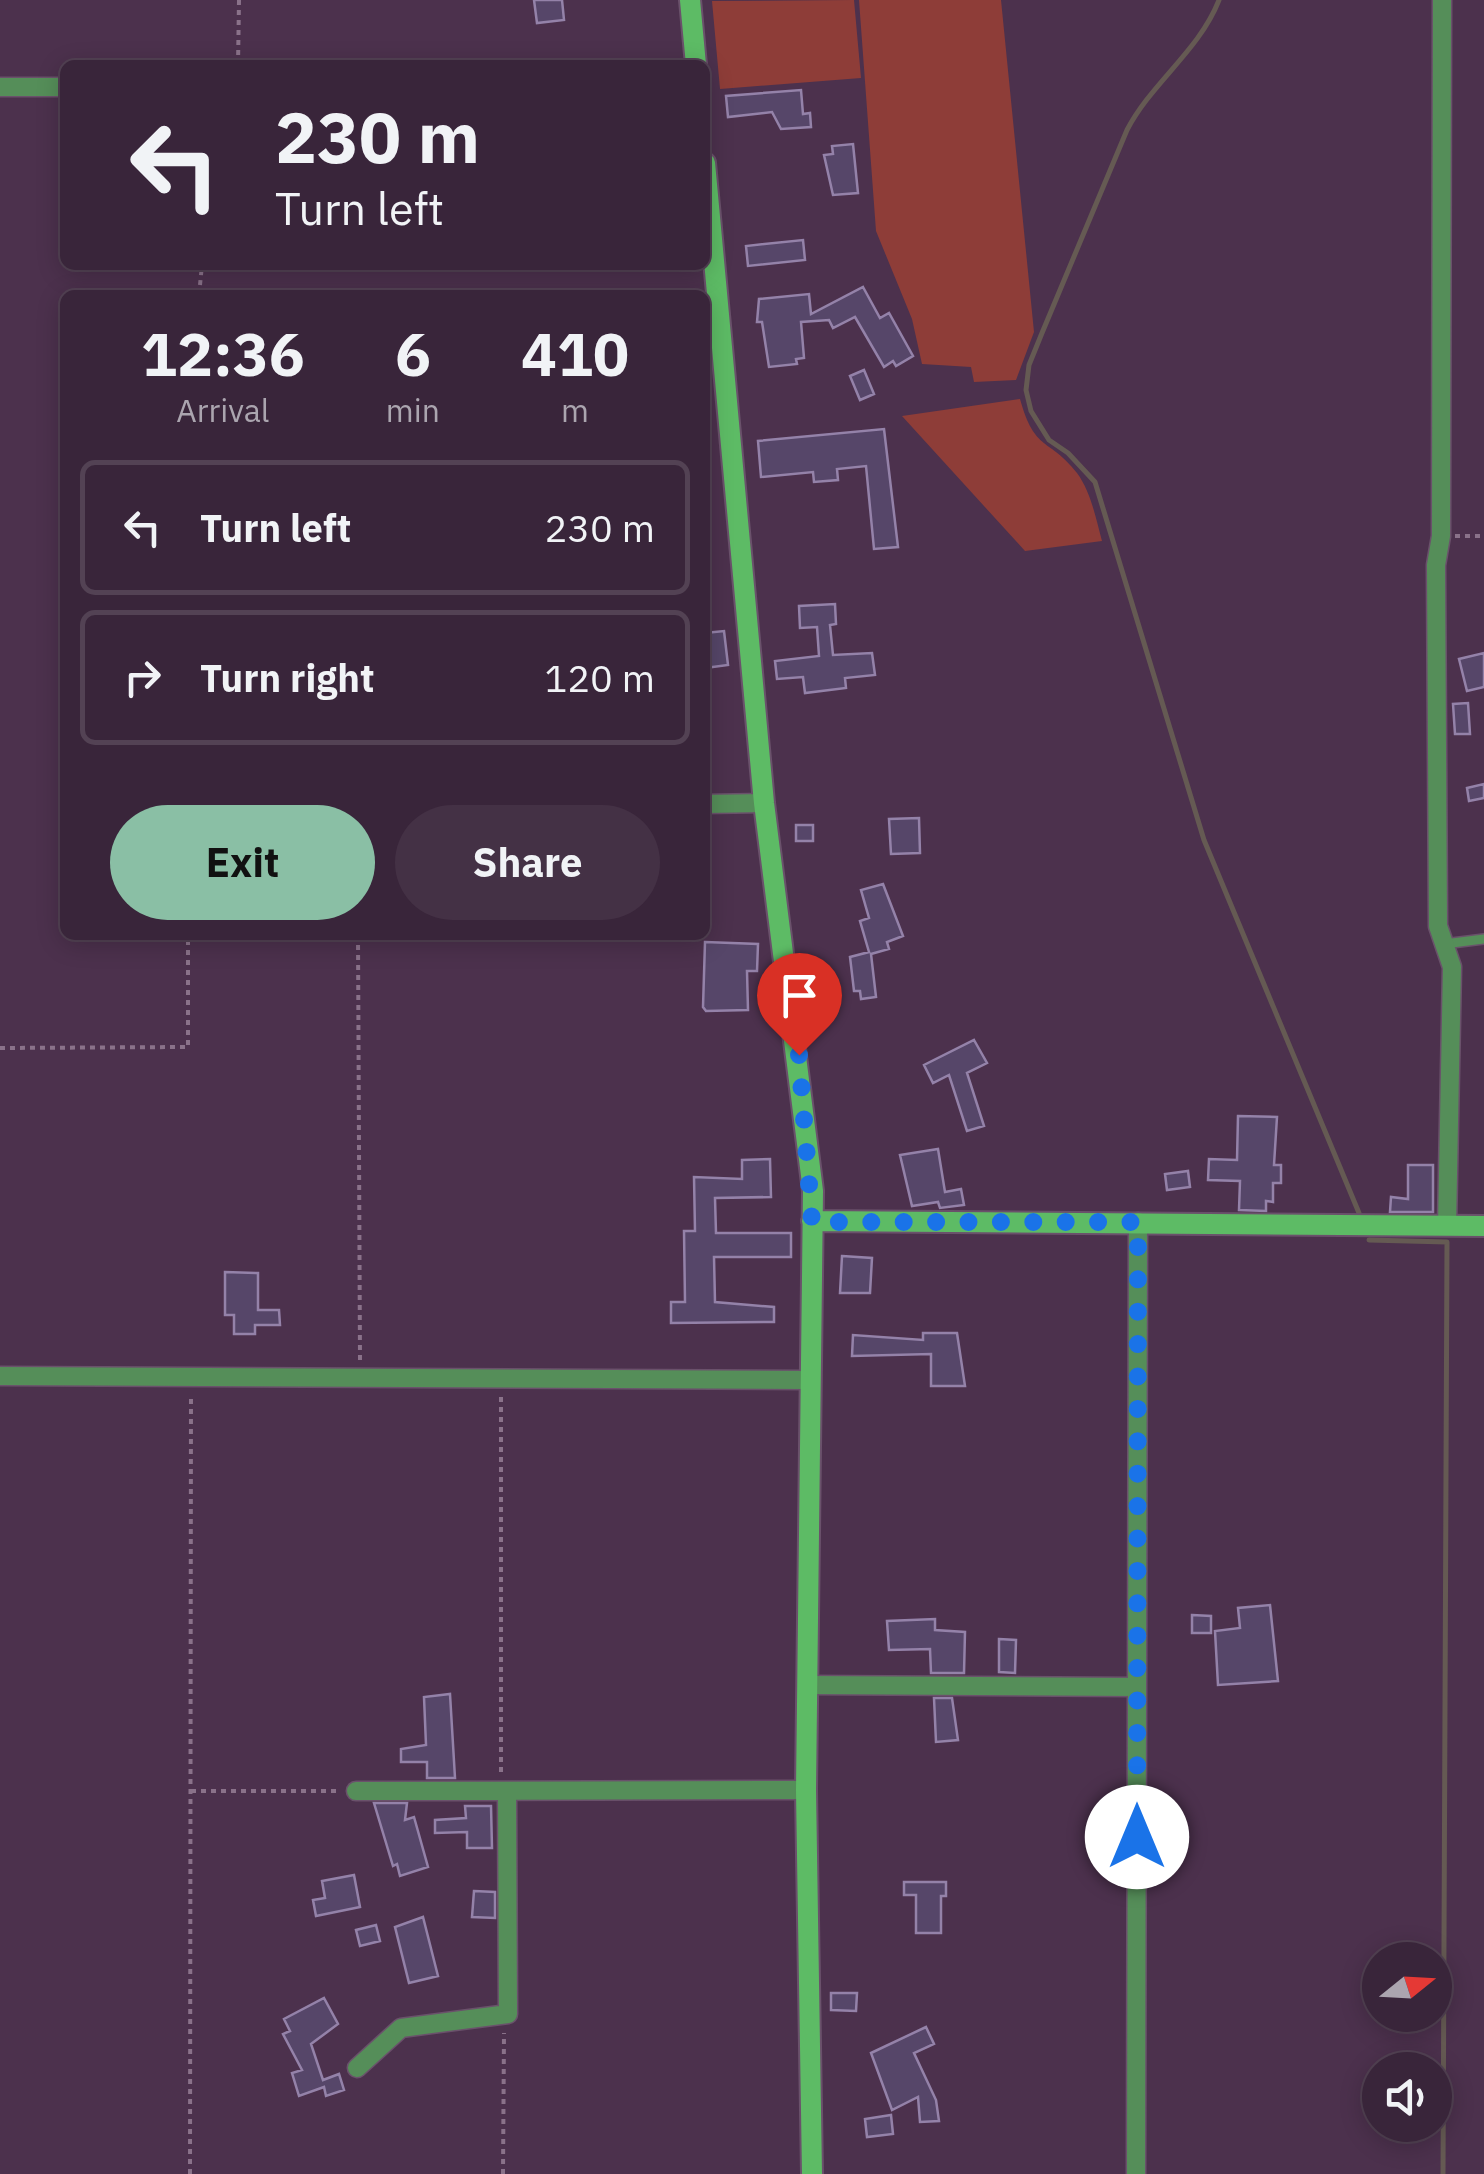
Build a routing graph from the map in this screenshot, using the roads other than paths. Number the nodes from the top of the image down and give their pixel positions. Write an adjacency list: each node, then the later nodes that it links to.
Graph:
1 (690, 0): 3 (street)
2 (1442, 0): 10 (street)
3 (696, 60)
4 (0, 87): 5 (street)
5 (60, 87)
6 (710, 217): 7 (street)
7 (764, 803): 8 (street); 11 (street)
8 (710, 804)
9 (1484, 939): 10 (lane)
10 (1444, 944): 13 (street)
11 (812, 1222): 12 (street); 16 (street)
12 (1138, 1222): 13 (street); 18 (street)
13 (1447, 1226): 14 (street)
14 (1484, 1226)
15 (0, 1376): 16 (street)
16 (808, 1380): 17 (street)
17 (806, 1686): 18 (street); 19 (street)
18 (1137, 1687): 24 (street)
19 (806, 1790): 21 (street); 23 (street)
20 (356, 1791): 21 (street)
21 (504, 1792): 22 (street)
22 (357, 2068)
23 (812, 2174)
24 (1136, 2174)

